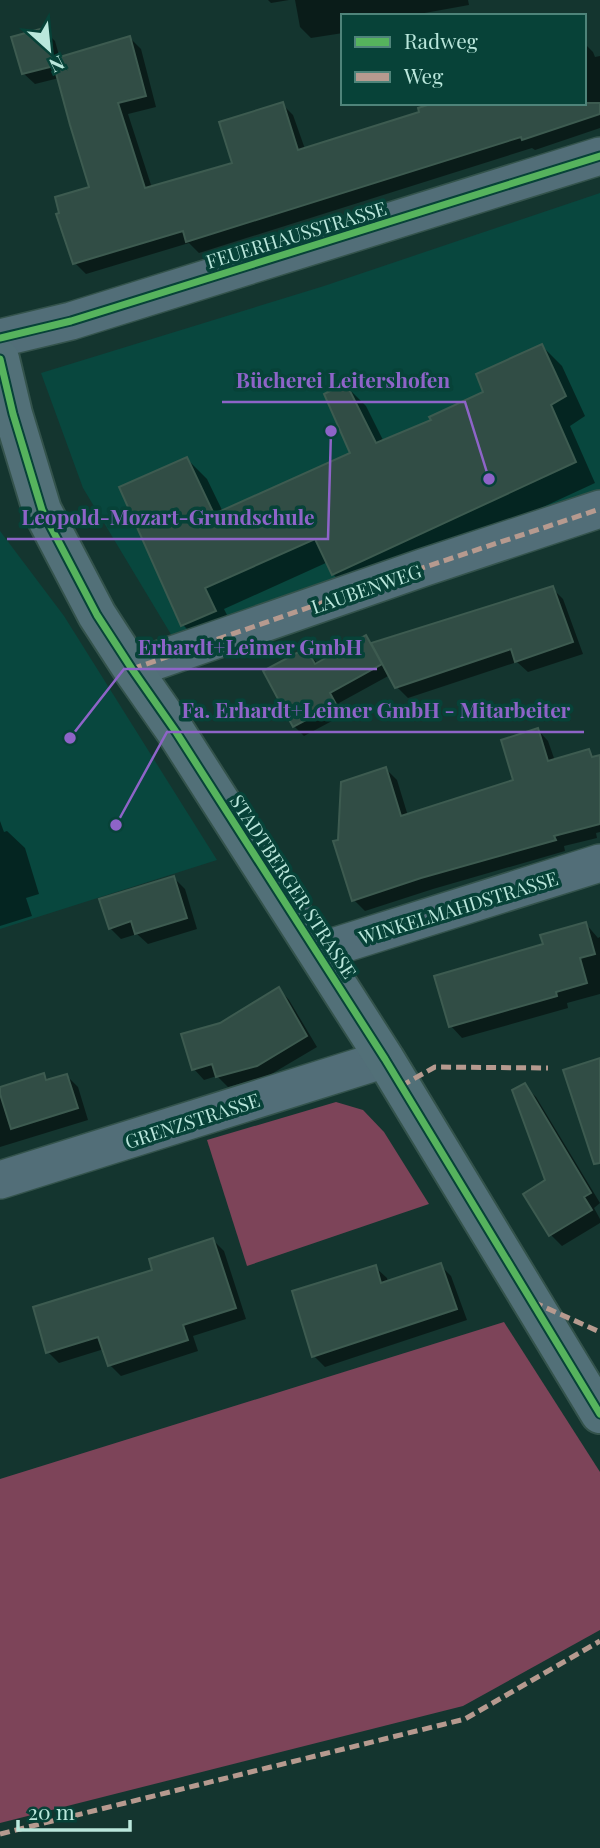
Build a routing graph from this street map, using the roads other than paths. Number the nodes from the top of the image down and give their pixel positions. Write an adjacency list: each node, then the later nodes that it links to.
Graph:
1 (600, 156): 2 (street, FEUERHAUSSTRASSE)
2 (0, 338)
3 (0, 359): 5 (street, STADTBERGER STRASSE)
4 (600, 509): 5 (street, LAUBENWEG)
5 (132, 670): 7 (street, STADTBERGER STRASSE)
6 (600, 863): 7 (street, WINKELMAHDSTRASSE)
7 (317, 952): 8 (street, STADTBERGER STRASSE)
8 (385, 1059): 9 (street, GRENZSTRASSE); 10 (street, STADTBERGER STRASSE)
9 (0, 1180)
10 (600, 1414)

